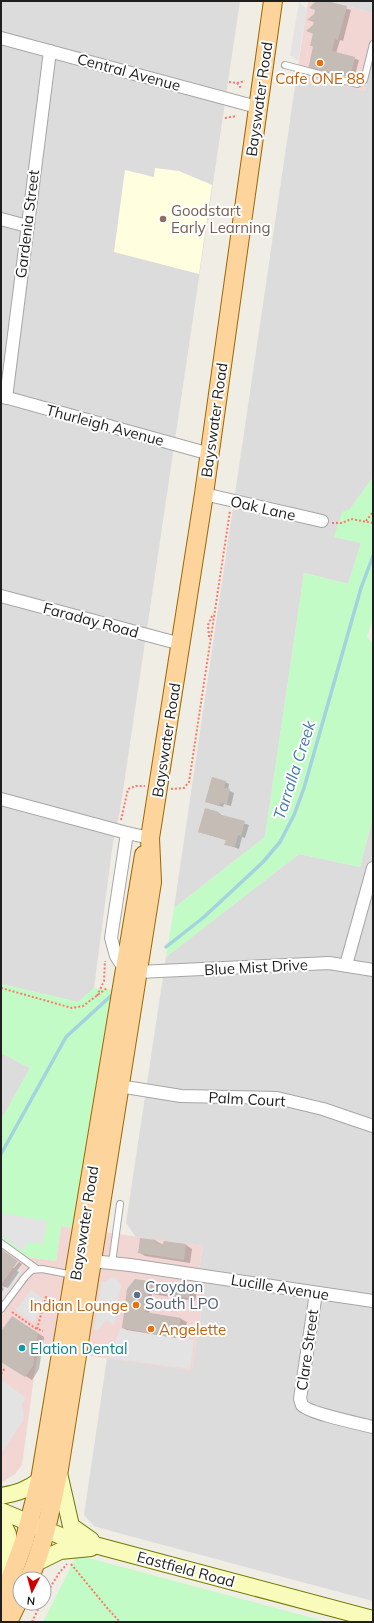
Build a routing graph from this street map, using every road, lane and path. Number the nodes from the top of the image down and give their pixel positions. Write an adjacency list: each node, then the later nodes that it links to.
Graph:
1 (273, 1): 10 (main road, Bayswater Road)
2 (1, 38): 4 (street, Central Avenue)
3 (373, 44): 5 (lane)
4 (50, 51): 10 (street, Central Avenue); 16 (street, Gardenia Street)
5 (285, 65)
6 (245, 81): 8 (path)
7 (229, 82): 8 (path)
8 (237, 83): 9 (path)
9 (242, 88)
10 (257, 107): 18 (main road, Bayswater Road)
11 (237, 116): 12 (path)
12 (225, 118)
13 (228, 210): 14 (path)
14 (211, 214)
15 (1, 219): 16 (street)
16 (27, 226): 17 (street, Gardenia Street)
17 (4, 397): 18 (street, Thurleigh Avenue)
18 (210, 454): 19 (main road, Bayswater Road)
19 (204, 494): 20 (street, Oak Lane); 27 (main road, Bayswater Road)
20 (231, 500): 22 (street, Oak Lane); 26 (path)
21 (373, 512): 23 (path)
22 (322, 521): 23 (path)
23 (366, 522): 24 (path)
24 (373, 523)
25 (1, 596): 27 (street, Faraday Road)
26 (213, 613): 26 (path)
27 (181, 644): 30 (main road, Bayswater Road)
28 (1, 799): 29 (street)
29 (127, 833): 30 (street); 32 (street)
30 (150, 838): 35 (main road, Bayswater Road)
31 (373, 868): 33 (street)
32 (108, 943): 35 (street); 38 (path)
33 (346, 965): 34 (street, Blue Mist Drive); 35 (street, Blue Mist Drive)
34 (373, 970)
35 (131, 971): 39 (main road, Bayswater Road); 46 (main road, Bayswater Road)
36 (109, 984): 38 (path)
37 (1, 988): 38 (path)
38 (97, 996)
39 (119, 1086): 40 (street, Palm Court); 43 (main road, Bayswater Road)
40 (373, 1126)
41 (120, 1204): 44 (lane)
42 (1, 1243): 45 (lane)
43 (92, 1261): 44 (street, Lucille Avenue); 46 (main road); 57 (main road, Bayswater Road)
44 (112, 1263): 47 (street, Lucille Avenue)
45 (37, 1269): 46 (lane); 50 (lane)
46 (76, 1271): 58 (main road, Bayswater Road)
47 (316, 1292): 49 (street, Lucille Avenue); 56 (street, Clare Street)
48 (48, 1298): 52 (path)
49 (373, 1301)
50 (1, 1309)
51 (12, 1312): 52 (path)
52 (36, 1329): 53 (path)
53 (43, 1331)
54 (5, 1368): 55 (path)
55 (1, 1374)
56 (373, 1427)
57 (59, 1469): 62 (main road, Bayswater Road); 63 (main road)
58 (40, 1480): 59 (main road); 62 (main road, Bayswater Road)
59 (1, 1496)
60 (1, 1510): 62 (main road, Eastfield Road)
61 (1, 1520): 67 (main road)
62 (38, 1526): 63 (main road, Eastfield Road); 64 (main road, Bayswater Road); 65 (main road, Bayswater Road)
63 (103, 1547): 64 (main road); 73 (main road, Eastfield Road)
64 (36, 1563): 66 (main road, Bayswater Road)
65 (22, 1571)
66 (32, 1571)
67 (12, 1573)
68 (52, 1585): 76 (path)
69 (12, 1594): 71 (main road, Bayswater Road)
70 (12, 1602): 74 (main road, Bayswater Road)
71 (1, 1604)
72 (37, 1611): 75 (path)
73 (373, 1620)
74 (8, 1622)
75 (32, 1622)
76 (120, 1622)

